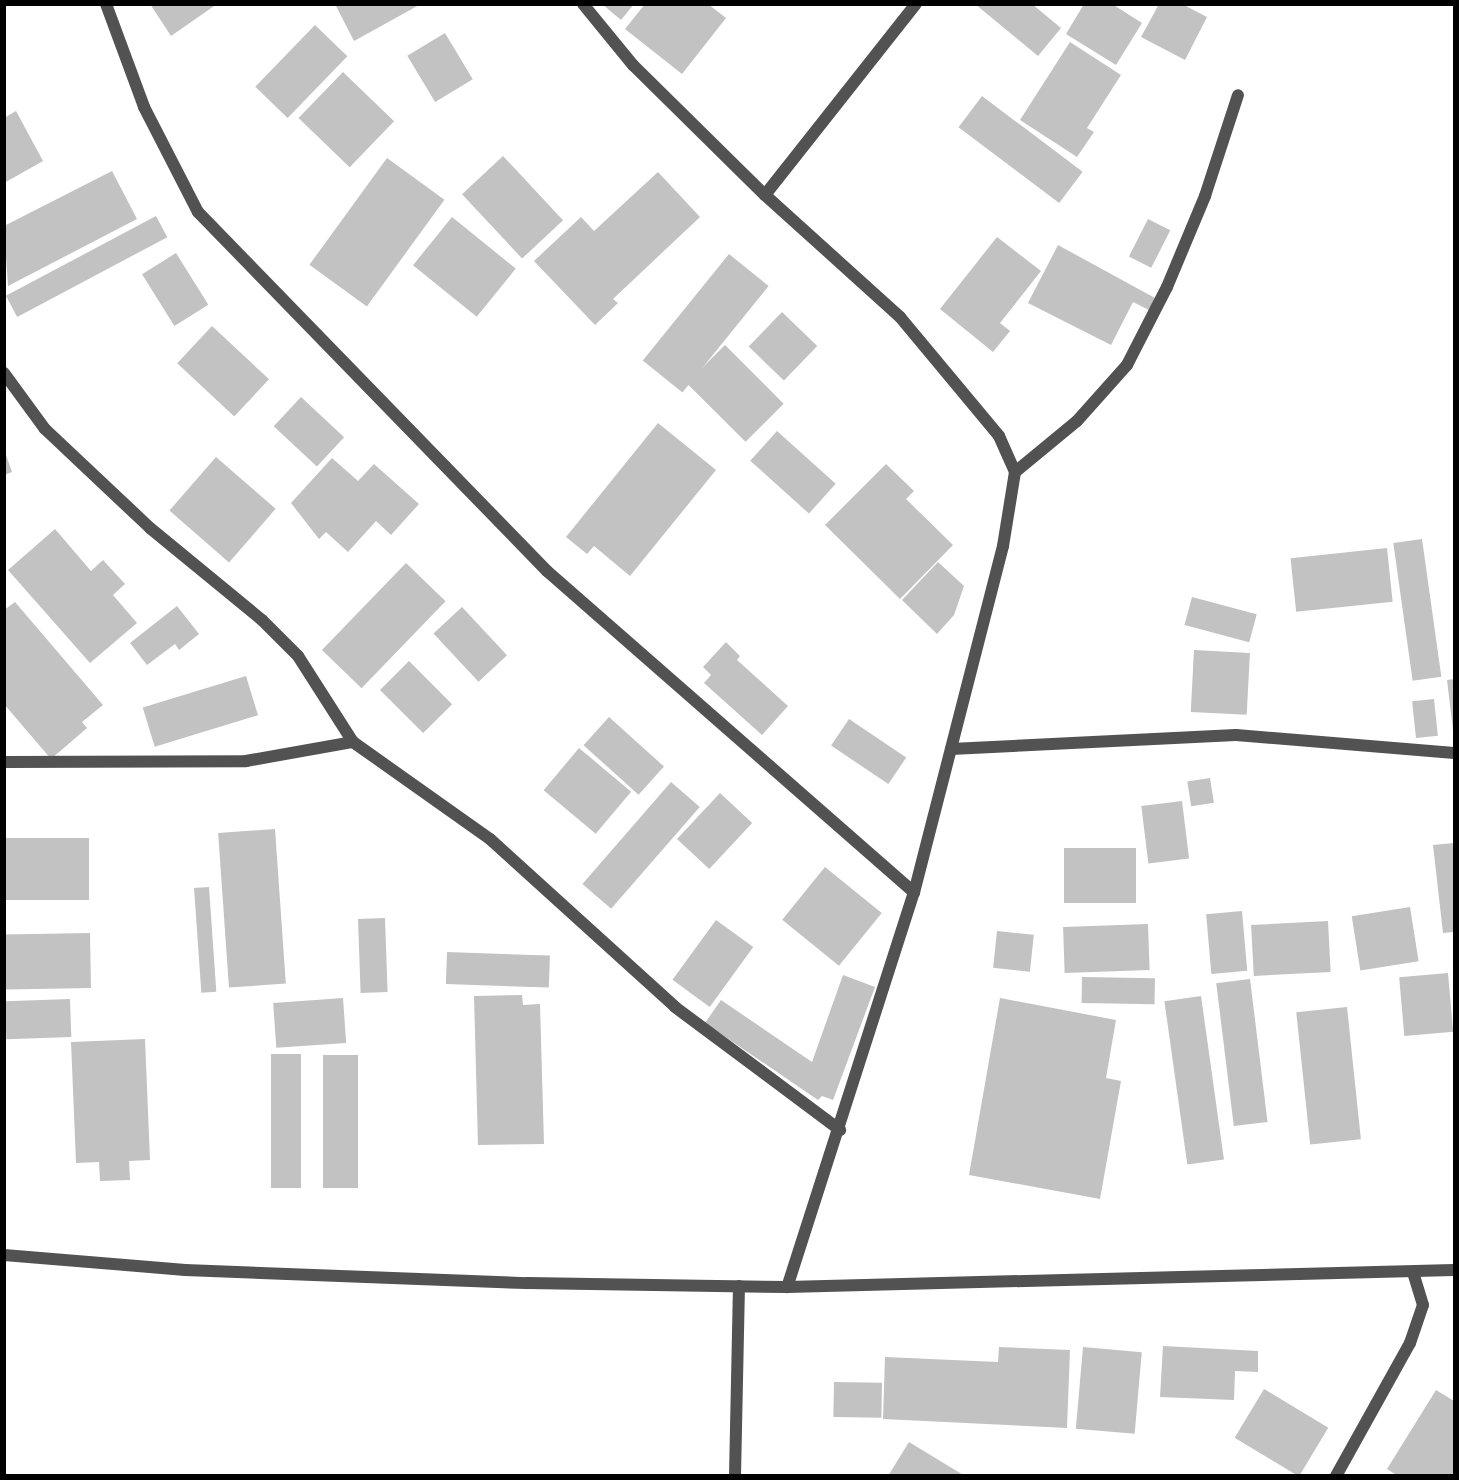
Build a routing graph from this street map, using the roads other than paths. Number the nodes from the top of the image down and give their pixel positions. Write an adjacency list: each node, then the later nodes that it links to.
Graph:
1 (106, 4): 12 (street)
2 (583, 4): 5 (street)
3 (916, 4): 5 (street)
4 (1238, 95): 7 (street)
5 (765, 195): 7 (street)
6 (4, 373): 8 (street)
7 (1015, 472): 9 (street)
8 (353, 742): 11 (street); 13 (street)
9 (951, 749): 10 (street); 12 (street)
10 (1455, 753)
11 (4, 762)
12 (914, 892): 13 (street)
13 (840, 1130): 18 (street)
14 (4, 1255): 17 (street)
15 (1455, 1270): 16 (street)
16 (1413, 1272): 18 (street); 20 (street)
17 (739, 1286): 18 (street); 19 (street)
18 (787, 1287)
19 (735, 1476)
20 (1336, 1476)

